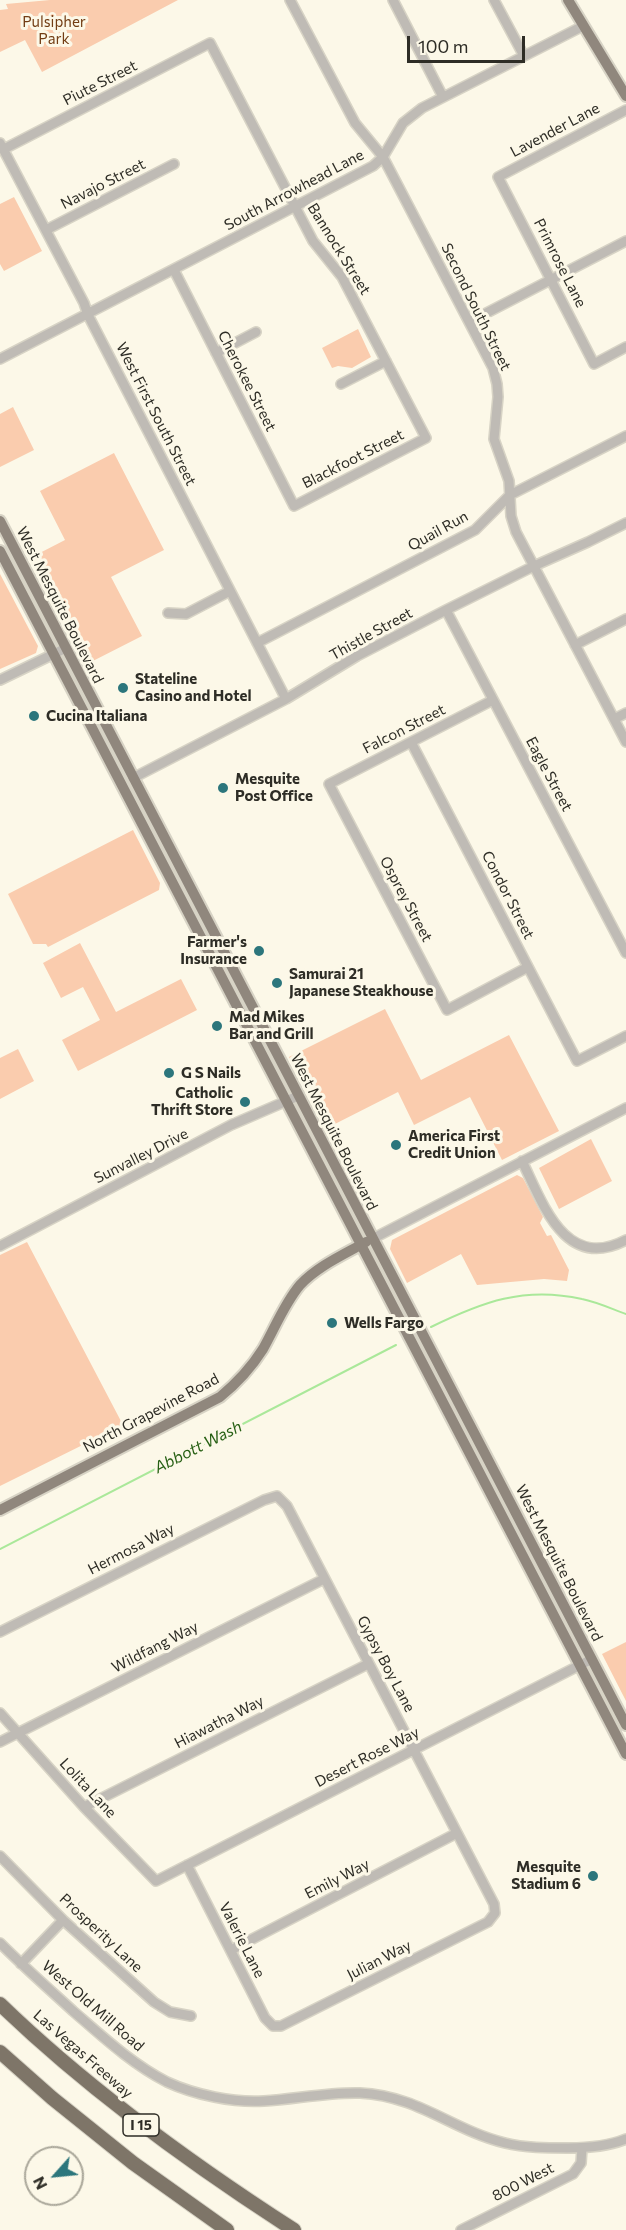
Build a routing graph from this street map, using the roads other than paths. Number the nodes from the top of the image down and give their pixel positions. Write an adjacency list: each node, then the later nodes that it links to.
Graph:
1 (290, 0): 12 (street, Second South Street)
2 (393, 0): 9 (street)
3 (494, 0): 7 (street)
4 (568, 0): 5 (main road)
5 (583, 26): 7 (street, South Arrowhead Lane); 8 (main road)
6 (210, 43): 11 (street, Piute Street); 15 (street, Bannock Street)
7 (524, 56): 9 (street, South Arrowhead Lane)
8 (626, 96)
9 (443, 97): 12 (street, South Arrowhead Lane)
10 (626, 110): 14 (street, Lavender Lane)
11 (2, 146): 16 (street, West First South Street)
12 (383, 157): 15 (street, South Arrowhead Lane); 21 (street, Second South Street)
13 (174, 164): 16 (street, Navajo Street)
14 (498, 177): 19 (street, Primrose Lane)
15 (295, 207): 18 (street, South Arrowhead Lane); 26 (street, Bannock Street)
16 (46, 230): 20 (street, West First South Street)
17 (626, 241): 19 (street)
18 (174, 270): 20 (street, South Arrowhead Lane); 24 (street, Cherokee Street)
19 (551, 280): 21 (street); 23 (street, Primrose Lane)
20 (88, 315): 25 (street, South Arrowhead Lane); 36 (street, West First South Street)
21 (470, 322): 30 (street, Second South Street)
22 (256, 332): 24 (street)
23 (626, 347)
24 (216, 352): 31 (street, Cherokee Street)
25 (0, 359)
26 (386, 361): 27 (street); 29 (street, Bannock Street)
27 (341, 384)
28 (626, 436): 30 (street, Quail Run)
29 (426, 438): 31 (street, Blackfoot Street)
30 (510, 495): 35 (street, Second South Street); 40 (street, Quail Run)
31 (294, 506)
32 (0, 521): 42 (main road, West Mesquite Boulevard)
33 (626, 523): 35 (street, Thistle Street)
34 (0, 551): 43 (main road, West Mesquite Boulevard)
35 (534, 566): 37 (street, Thistle Street); 41 (street, Second South Street)
36 (230, 591): 38 (street); 40 (street, West First South Street)
37 (446, 610): 45 (street, Thistle Street); 46 (street, Eagle Street)
38 (168, 613)
39 (626, 619): 41 (street)
40 (257, 643): 45 (street, West First South Street)
41 (575, 645): 48 (street, Second South Street)
42 (66, 648): 43 (street); 51 (main road, West Mesquite Boulevard)
43 (53, 654): 44 (street); 52 (main road, West Mesquite Boulevard)
44 (0, 680)
45 (286, 699): 51 (street, Thistle Street)
46 (493, 700): 49 (street, Falcon Street); 54 (street, Eagle Street)
47 (626, 713): 48 (street)
48 (614, 719): 50 (street, Second South Street)
49 (411, 742): 53 (street, Falcon Street); 55 (street, Condor Street)
50 (626, 742)
51 (133, 778): 52 (main road); 56 (main road, West Mesquite Boulevard)
52 (121, 784): 57 (main road, West Mesquite Boulevard)
53 (329, 784): 55 (street, Osprey Street)
54 (626, 953)
55 (528, 967): 58 (street, Condor Street)
56 (262, 1027): 57 (main road); 59 (main road, West Mesquite Boulevard)
57 (250, 1032): 60 (main road, West Mesquite Boulevard)
58 (626, 1036)
59 (298, 1096): 60 (street, Sunvalley Drive); 64 (main road, West Mesquite Boulevard)
60 (286, 1102): 64 (main road, West Mesquite Boulevard); 65 (street, Sunvalley Drive)
61 (626, 1108): 62 (street)
62 (522, 1161): 63 (street); 64 (street)
63 (626, 1240)
64 (366, 1242): 66 (main road, West Mesquite Boulevard); 67 (main road, West Mesquite Boulevard); 69 (main road, North Grapevine Road)
65 (0, 1246)
66 (485, 1453): 67 (main road); 72 (main road, West Mesquite Boulevard)
67 (473, 1460): 74 (main road, West Mesquite Boulevard)
68 (277, 1496): 70 (street, Gypsy Boy Lane); 71 (street, Hermosa Way)
69 (0, 1509)
70 (324, 1579): 73 (street, Gypsy Boy Lane); 77 (street, Wildfang Way)
71 (0, 1632)
72 (592, 1659): 74 (street, Desert Rose Way); 76 (main road, West Mesquite Boulevard)
73 (368, 1664): 79 (street, Gypsy Boy Lane); 81 (street, Hiawatha Way)
74 (580, 1665): 79 (street, Desert Rose Way); 80 (main road, West Mesquite Boulevard)
75 (0, 1713): 77 (street, Lolita Lane)
76 (626, 1725)
77 (18, 1733): 78 (street, Wildfang Way); 81 (street, Lolita Lane)
78 (0, 1742)
79 (414, 1749): 82 (street, Gypsy Boy Lane); 84 (street, Desert Rose Way)
80 (626, 1754)
81 (84, 1807): 85 (street, Lolita Lane)
82 (458, 1833): 86 (street, Gypsy Boy Lane); 89 (street, Emily Way)
83 (0, 1856): 87 (street, Prosperity Lane)
84 (187, 1865): 85 (street, Desert Rose Way); 89 (street, Valerie Lane)
85 (156, 1881)
86 (495, 1913): 93 (street, Julian Way)
87 (63, 1920): 90 (street); 92 (street, Prosperity Lane)
88 (0, 1943): 90 (street, West Old Mill Road)
89 (231, 1950): 93 (street, Valerie Lane)
90 (21, 1964): 96 (street, West Old Mill Road)
91 (0, 2004): 98 (highway, Las Vegas Freeway / I 15)
92 (190, 2016)
93 (273, 2026)
94 (0, 2052): 97 (highway, I 15)
95 (626, 2139): 96 (street, West Old Mill Road)
96 (582, 2148): 99 (street, 800 West)
97 (227, 2230)
98 (294, 2230)
99 (461, 2230)

